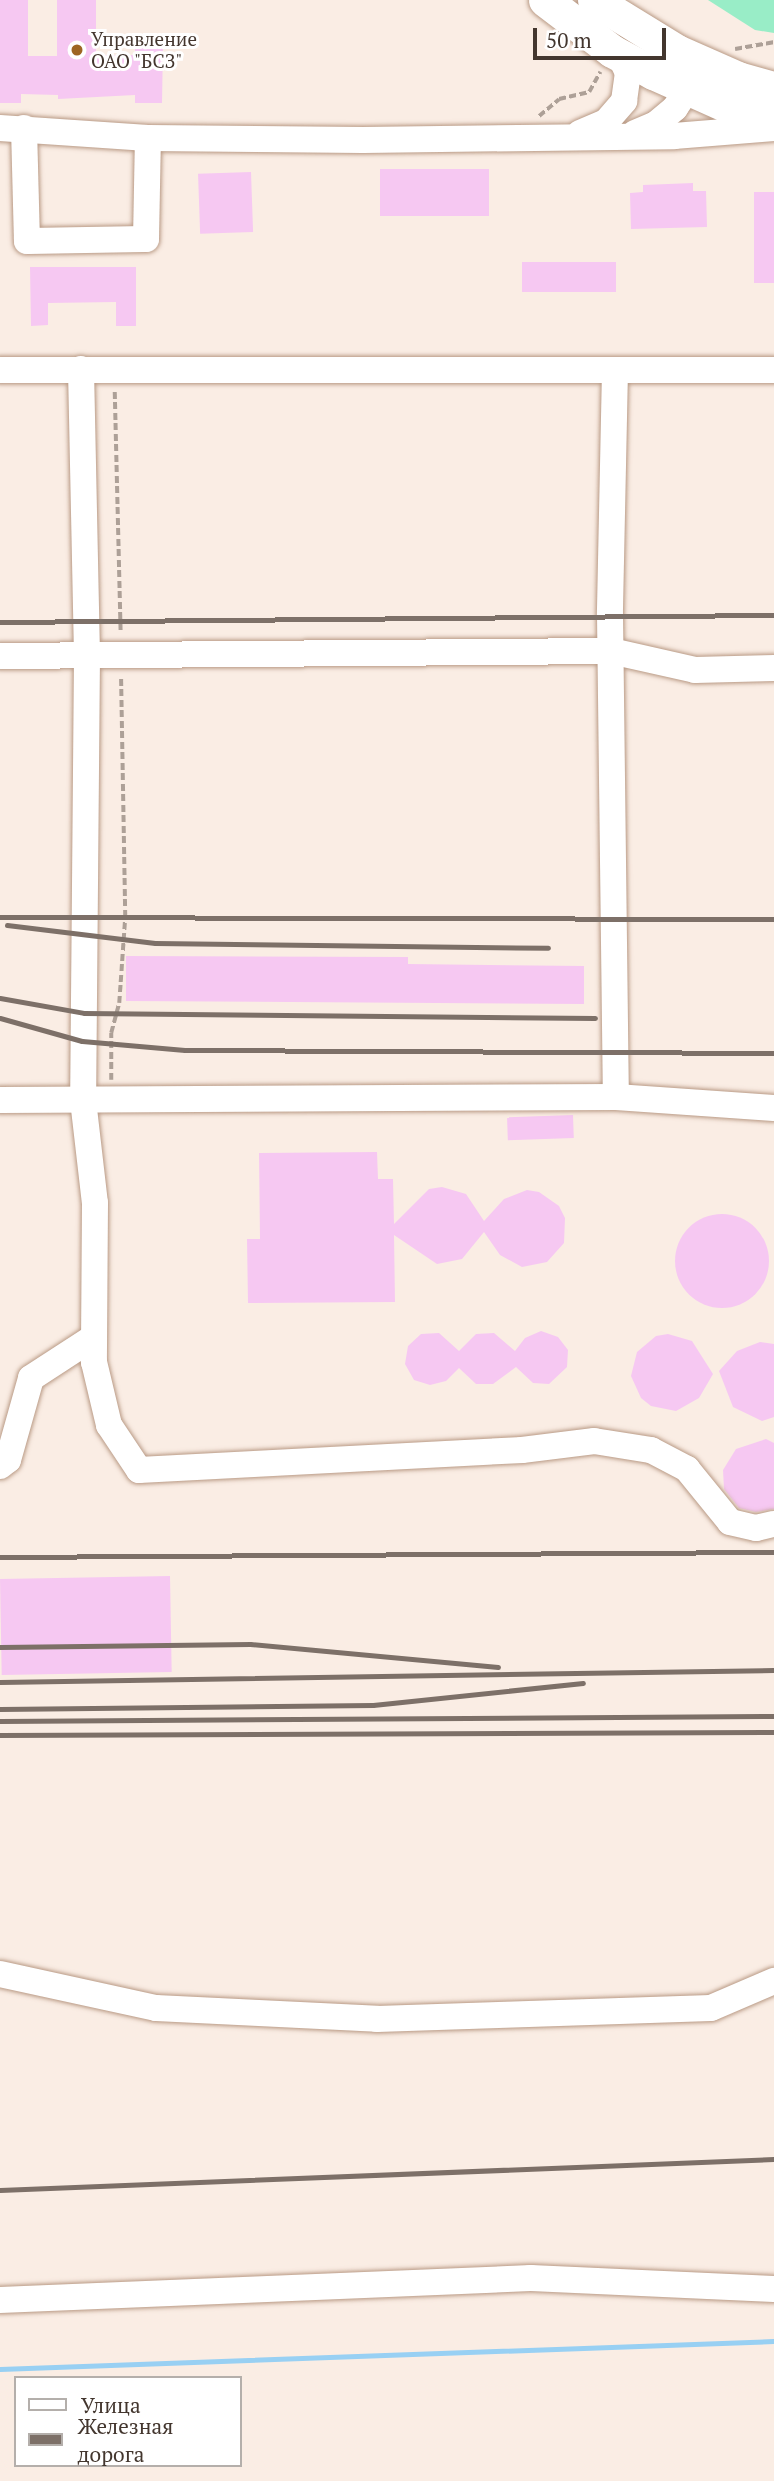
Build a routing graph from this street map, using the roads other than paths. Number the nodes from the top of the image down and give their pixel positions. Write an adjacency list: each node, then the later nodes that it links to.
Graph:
1 (545, 0): 3 (main road)
2 (594, 0): 4 (main road)
3 (616, 54): 4 (main road); 10 (street)
4 (707, 68): 5 (main road); 6 (main road); 9 (street)
5 (774, 88)
6 (774, 120)
7 (12, 128): 11 (street); 11 (street)
8 (774, 128): 9 (street)
9 (630, 135): 10 (street)
10 (574, 136): 11 (street)
11 (148, 138)
12 (81, 369): 13 (street); 14 (street); 17 (street)
13 (0, 370)
14 (615, 370): 15 (street); 16 (street)
15 (774, 370)
16 (611, 651): 17 (street); 19 (street); 20 (street)
17 (87, 655): 18 (street); 22 (street)
18 (0, 656)
19 (774, 668)
20 (616, 1097): 22 (street); 23 (street)
21 (0, 1100): 22 (street)
22 (83, 1100): 24 (street)
23 (774, 1108)
24 (94, 1337): 25 (street); 26 (street)
25 (0, 1466)
26 (774, 1524)
27 (0, 1973): 28 (street)
28 (774, 1980)
29 (774, 2289): 30 (street)
30 (0, 2300)

